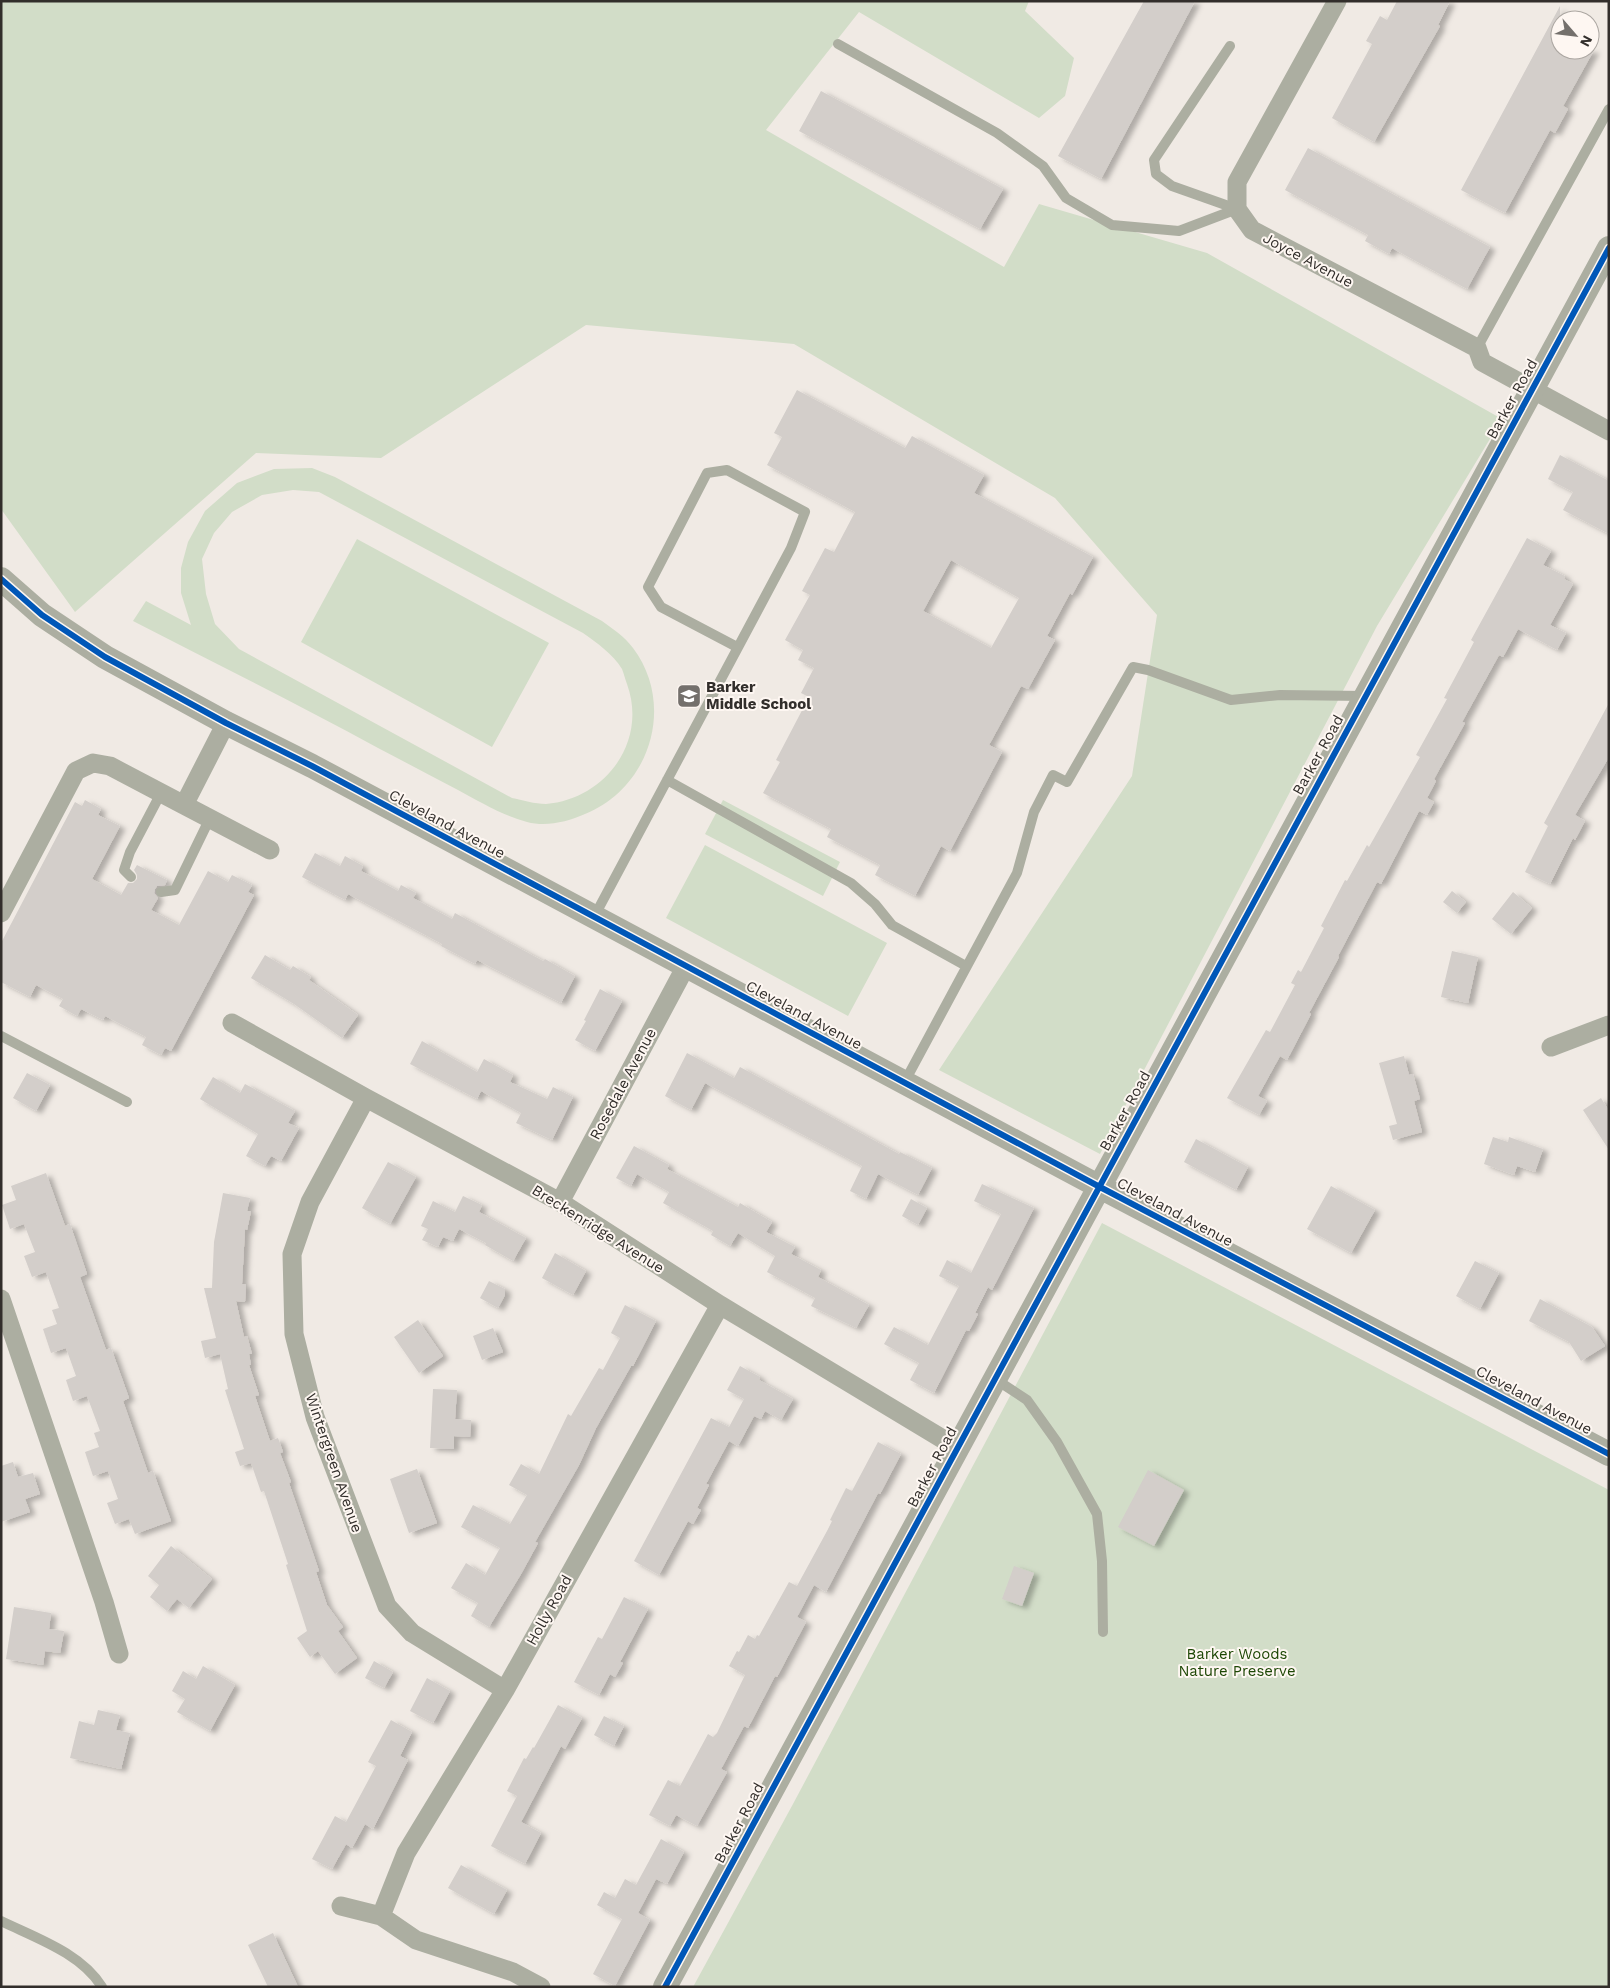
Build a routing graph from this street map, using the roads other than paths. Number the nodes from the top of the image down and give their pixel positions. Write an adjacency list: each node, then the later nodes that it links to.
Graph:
1 (1337, 1): 5 (street)
2 (838, 44): 5 (lane)
3 (1230, 46): 5 (lane)
4 (1609, 109): 7 (lane)
5 (1237, 209): 7 (street, Joyce Avenue)
6 (1609, 248): 8 (street, Barker Road)
7 (1477, 348): 8 (street, Joyce Avenue)
8 (1532, 390): 9 (street, Joyce Avenue); 12 (street, Barker Road)
9 (1609, 430)
10 (1, 579): 13 (street, Cleveland Avenue)
11 (737, 647): 11 (lane); 14 (lane)
12 (1365, 696): 24 (lane); 32 (street, Barker Road)
13 (226, 723): 16 (street); 22 (street, Cleveland Avenue)
14 (667, 780): 22 (lane); 24 (lane)
15 (161, 793): 16 (street); 19 (lane); 21 (street)
16 (184, 805): 17 (street)
17 (210, 818): 18 (street); 20 (lane)
18 (270, 850)
19 (131, 877)
20 (161, 892)
21 (1, 912)
22 (594, 917): 23 (street, Cleveland Avenue)
23 (686, 966): 29 (street, Cleveland Avenue); 33 (street, Rosedale Avenue)
24 (966, 966): 29 (lane)
25 (232, 1023): 30 (street, Breckenridge Avenue)
26 (1609, 1025): 28 (street)
27 (1, 1036): 31 (lane)
28 (1551, 1047)
29 (904, 1083): 32 (street, Cleveland Avenue)
30 (366, 1098): 33 (street, Breckenridge Avenue); 41 (street, Wintergreen Avenue)
31 (127, 1102)
32 (1098, 1186): 36 (street, Barker Road); 38 (street, Cleveland Avenue)
33 (560, 1202): 35 (street, Breckenridge Avenue)
34 (1, 1299): 40 (street)
35 (720, 1306): 37 (street, Breckenridge Avenue); 41 (street, Holly Road)
36 (994, 1378): 37 (street, Barker Road); 39 (lane)
37 (956, 1447): 48 (street, Barker Road)
38 (1609, 1454)
39 (1103, 1632)
40 (119, 1654)
41 (505, 1690): 43 (street, Holly Road)
42 (341, 1906): 43 (street)
43 (381, 1916): 47 (street)
44 (1, 1921): 45 (lane)
45 (102, 1986): 46 (lane)
46 (107, 1987)
47 (541, 1987)
48 (665, 1987)

